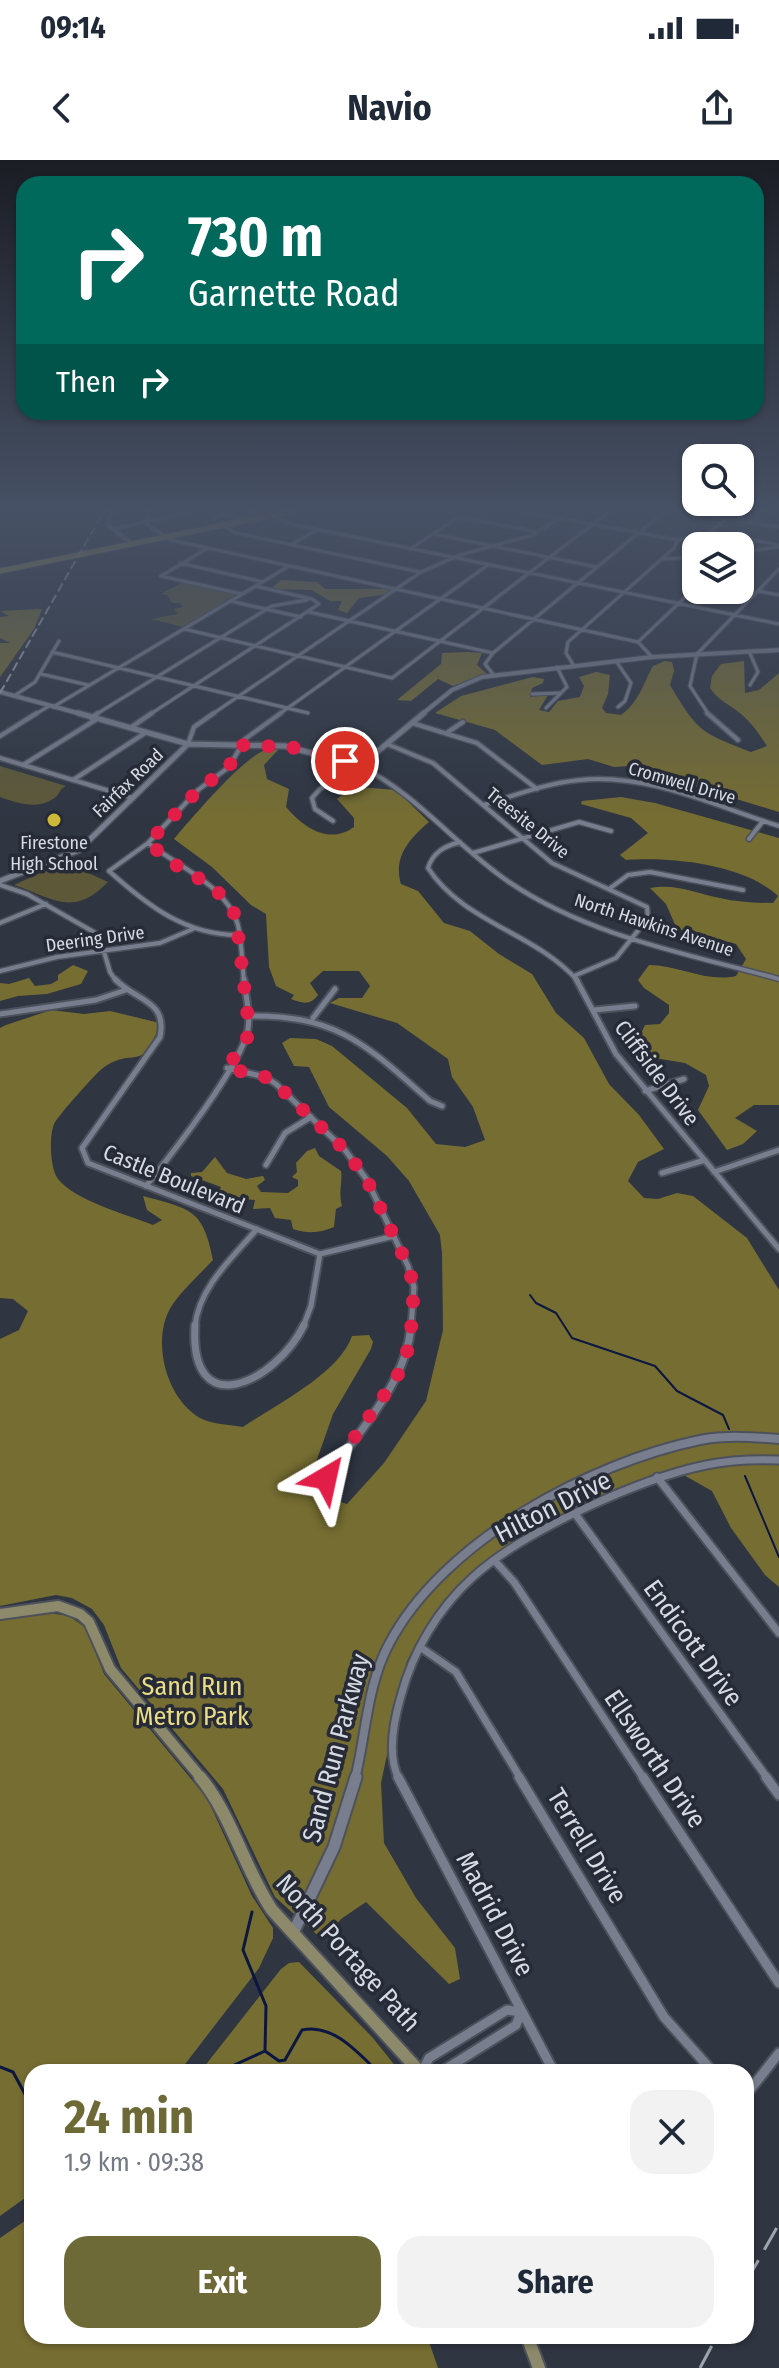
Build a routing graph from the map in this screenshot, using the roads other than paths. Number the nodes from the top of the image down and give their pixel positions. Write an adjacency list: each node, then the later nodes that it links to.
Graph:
1 (209, 614): 19 (street)
2 (258, 614): 22 (street)
3 (288, 614): 15 (street)
4 (306, 614): 15 (street)
5 (318, 614): 17 (street)
6 (360, 614): 17 (street)
7 (420, 614): 21 (street)
8 (476, 614): 24 (street)
9 (511, 614): 16 (street)
10 (540, 614): 16 (street)
11 (599, 614): 20 (street)
12 (668, 614): 25 (street)
13 (729, 614): 14 (street)
14 (734, 615): 18 (street); 31 (street)
15 (301, 617): 26 (street)
16 (534, 619): 20 (street); 30 (street)
17 (350, 621): 21 (street); 32 (street)
18 (779, 624)
19 (184, 629): 22 (street); 38 (street)
20 (582, 629): 25 (street); 35 (street)
21 (396, 631): 24 (street); 37 (street)
22 (220, 637): 26 (street); 41 (street)
23 (59, 641): 29 (street)
24 (441, 641): 30 (street); 37 (street)
25 (638, 642): 33 (street)
26 (256, 646): 32 (street); 42 (street)
27 (779, 650): 28 (street)
28 (749, 651): 31 (street); 43 (street)
29 (52, 652): 38 (street); 39 (street)
30 (493, 653): 40 (street)
31 (699, 653): 33 (street); 62 (street)
32 (298, 656): 37 (street); 48 (street)
33 (652, 657): 34 (street)
34 (616, 661): 35 (street); 51 (street)
35 (574, 666): 36 (street)
36 (557, 667): 40 (street); 46 (street)
37 (345, 668): 52 (street)
38 (118, 669): 41 (street); 44 (street)
39 (41, 674): 44 (street); 49 (street)
40 (493, 674): 57 (street)
41 (155, 678): 42 (street); 55 (street)
42 (196, 685): 48 (street); 58 (street)
43 (750, 685)
44 (89, 686): 50 (street)
45 (0, 692): 49 (street, North Hawkins Avenue)
46 (561, 693): 47 (street); 53 (street)
47 (532, 694)
48 (240, 695): 52 (street); 63 (street)
49 (14, 696): 50 (street, North Hawkins Avenue)
50 (51, 707): 55 (street, North Hawkins Avenue); 61 (street)
51 (618, 707)
52 (289, 708): 54 (street); 65 (street)
53 (546, 708)
54 (308, 713)
55 (94, 718): 58 (street, North Hawkins Avenue); 67 (street)
56 (463, 722): 59 (street)
57 (412, 723): 59 (street); 64 (street)
58 (130, 728): 60 (street, North Hawkins Avenue)
59 (448, 732): 70 (street)
60 (145, 733): 63 (street, North Hawkins Avenue); 69 (street)
61 (0, 736)
62 (738, 740)
63 (188, 744): 65 (street, North Hawkins Avenue); 71 (street, Fairfax Road)
64 (387, 744): 68 (street); 72 (street, Treesite Drive)
65 (239, 745): 68 (street, North Hawkins Avenue); 80 (street)
66 (0, 758): 67 (street)
67 (23, 765): 69 (street)
68 (360, 766): 73 (street); 79 (street, North Hawkins Avenue)
69 (73, 780): 71 (street)
70 (537, 789): 72 (street, Cromwell Drive); 74 (street, Cromwell Drive)
71 (133, 798): 82 (street, Fairfax Road)
72 (484, 805): 77 (street, Treesite Drive)
73 (333, 821)
74 (763, 821): 75 (street, Cromwell Drive); 78 (street)
75 (779, 826)
76 (611, 831): 77 (street)
77 (523, 838): 81 (street); 83 (street, Treesite Drive)
78 (749, 839)
79 (460, 842): 81 (street, North Hawkins Avenue); 92 (street, Cliffside Drive)
80 (148, 843): 87 (street); 88 (street)
81 (473, 853): 89 (street, North Hawkins Avenue)
82 (0, 883): 85 (street, Castle Boulevard)
83 (609, 889): 84 (street); 89 (street, Treesite Drive)
84 (743, 890)
85 (46, 904): 86 (street); 90 (street, Castle Boulevard)
86 (0, 923)
87 (193, 929): 88 (street); 90 (street, Deering Drive)
88 (238, 935): 99 (street)
89 (634, 937): 92 (street); 93 (street, North Hawkins Avenue)
90 (106, 950): 91 (street, Deering Drive); 95 (street, Castle Boulevard)
91 (0, 971)
92 (574, 976): 97 (street, Cliffside Drive)
93 (779, 979)
94 (335, 989): 100 (street)
95 (126, 990): 98 (street); 111 (street, Castle Boulevard)
96 (635, 1006): 97 (street)
97 (594, 1010): 103 (street, Cliffside Drive)
98 (0, 1014)
99 (249, 1016): 100 (street); 101 (street)
100 (313, 1018): 104 (street)
101 (227, 1068): 105 (street); 111 (street)
102 (684, 1079): 103 (street)
103 (645, 1091): 107 (street, Cliffside Drive)
104 (442, 1106)
105 (311, 1117): 108 (street); 113 (street)
106 (779, 1150): 109 (street)
107 (705, 1160): 109 (street, Cliffside Drive); 110 (street)
108 (266, 1165)
109 (714, 1172): 114 (street, Cliffside Drive)
110 (662, 1173)
111 (146, 1186): 112 (street, Castle Boulevard)
112 (257, 1229): 115 (street, Castle Boulevard); 115 (street)
113 (394, 1236): 115 (street); 119 (street)
114 (779, 1249)
115 (320, 1254)
116 (779, 1439): 127 (street, Sand Run Parkway)
117 (779, 1460): 118 (street, Hilton Drive)
118 (657, 1477): 120 (street, Hilton Drive); 123 (street)
119 (326, 1478)
120 (576, 1515): 121 (street, Hilton Drive); 126 (street, Endicott Drive)
121 (494, 1560): 124 (street, Hilton Drive); 128 (street, Ellsworth Drive)
122 (0, 1614): 127 (main road, North Portage Path)
123 (779, 1633)
124 (420, 1647): 125 (street, Hilton Drive); 135 (street, Terrell Drive)
125 (397, 1777): 129 (street, Madrid Drive)
126 (779, 1795)
127 (292, 1935): 131 (main road, North Portage Path)
128 (779, 1983)
129 (521, 2012): 132 (street); 133 (street); 134 (street, Madrid Drive)
130 (779, 2053): 136 (street)
131 (413, 2064)
132 (426, 2064)
133 (454, 2064)
134 (550, 2064)
135 (706, 2064)
136 (754, 2085)
137 (530, 2344): 138 (main road)
138 (539, 2368)

